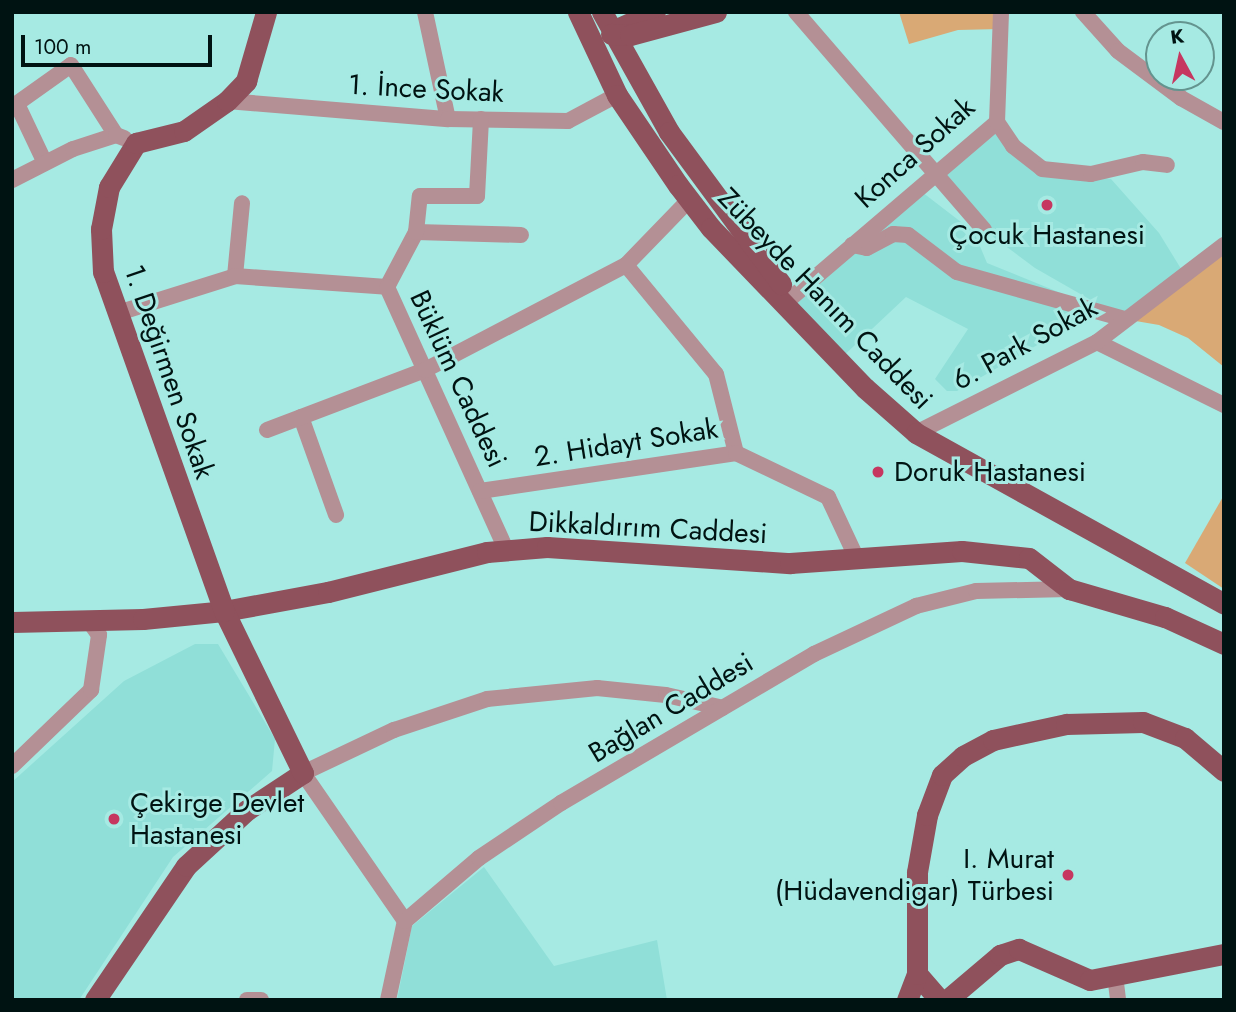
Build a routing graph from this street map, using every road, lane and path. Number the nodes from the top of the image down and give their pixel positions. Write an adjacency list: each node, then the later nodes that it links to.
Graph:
1 (266, 12): 13 (main road)
2 (425, 12): 15 (street)
3 (578, 12): 11 (main road, Zübeyde Hanım Caddesi)
4 (602, 12): 10 (main road)
5 (655, 12): 10 (main road)
6 (716, 12): 10 (main road)
7 (796, 12): 22 (street)
8 (1001, 12): 18 (street, Konca Sokak)
9 (1083, 12): 17 (street)
10 (611, 34): 11 (main road); 34 (main road)
11 (592, 44): 12 (main road, Zübeyde Hanım Caddesi)
12 (617, 95): 16 (street, 1. İnce Sokak); 24 (main road, Zübeyde Hanım Caddesi)
13 (227, 101): 15 (street, 1. İnce Sokak); 19 (main road)
14 (15, 106): 19 (street); 20 (street)
15 (448, 119): 16 (street, 1. İnce Sokak)
16 (481, 120): 27 (street)
17 (1224, 121)
18 (997, 122): 21 (street); 22 (street, Konca Sokak)
19 (126, 139): 20 (street); 35 (main road, 1. Değirmen Sokak)
20 (45, 163): 23 (street)
21 (1167, 165)
22 (934, 176): 26 (street); 29 (street, Konca Sokak)
23 (12, 180)
24 (689, 200): 31 (street); 37 (main road, Zübeyde Hanım Caddesi)
25 (242, 204): 32 (street)
26 (984, 230)
27 (416, 232): 28 (street); 33 (street)
28 (521, 235)
29 (852, 245): 34 (street, Konca Sokak); 36 (street)
30 (1224, 245): 36 (street, 6. Park Sokak)
31 (626, 265): 39 (street); 44 (street)
32 (235, 276): 33 (street, Büklüm Caddesi); 35 (street, Büklüm Caddesi)
33 (387, 287): 39 (street, Büklüm Caddesi)
34 (791, 298): 37 (main road)
35 (118, 313): 51 (main road, 1. Değirmen Sokak)
36 (1124, 319): 38 (street, 6. Park Sokak)
37 (821, 340): 43 (main road, Zübeyde Hanım Caddesi)
38 (1097, 342): 40 (street); 43 (street, 6. Park Sokak)
39 (425, 370): 41 (street); 45 (street, Büklüm Caddesi)
40 (1224, 404)
41 (301, 417): 42 (street); 46 (street)
42 (267, 430)
43 (916, 433): 50 (main road, Zübeyde Hanım Caddesi)
44 (737, 453): 45 (street, 2. Hidayt Sokak); 48 (street, 2. Hidayt Sokak)
45 (480, 491): 47 (street, Büklüm Caddesi)
46 (336, 515)
47 (507, 551): 48 (main road, Dikkaldırım Caddesi); 51 (main road, Dikkaldırım Caddesi)
48 (857, 559): 49 (main road, Dikkaldırım Caddesi)
49 (1069, 589): 54 (main road, Dikkaldırım Caddesi); 55 (street, Bağlan Caddesi)
50 (1224, 604)
51 (224, 611): 52 (main road, Dikkaldırım Caddesi); 58 (main road, 1. Değirmen Sokak)
52 (88, 620): 53 (main road, Dikkaldırım Caddesi); 56 (street)
53 (12, 622)
54 (1224, 644)
55 (723, 708): 58 (street); 59 (street, Bağlan Caddesi)
56 (12, 766)
57 (1224, 771): 61 (main road)
58 (303, 773): 59 (street); 63 (main road)
59 (405, 921): 66 (street)
60 (1224, 954): 62 (main road)
61 (917, 974): 67 (main road); 68 (main road)
62 (1115, 975): 69 (main road); 70 (street)
63 (95, 1000)
64 (247, 1000): 65 (street)
65 (261, 1000)
66 (388, 1000)
67 (907, 1000)
68 (940, 1000)
69 (947, 1000)
70 (1118, 1000)

